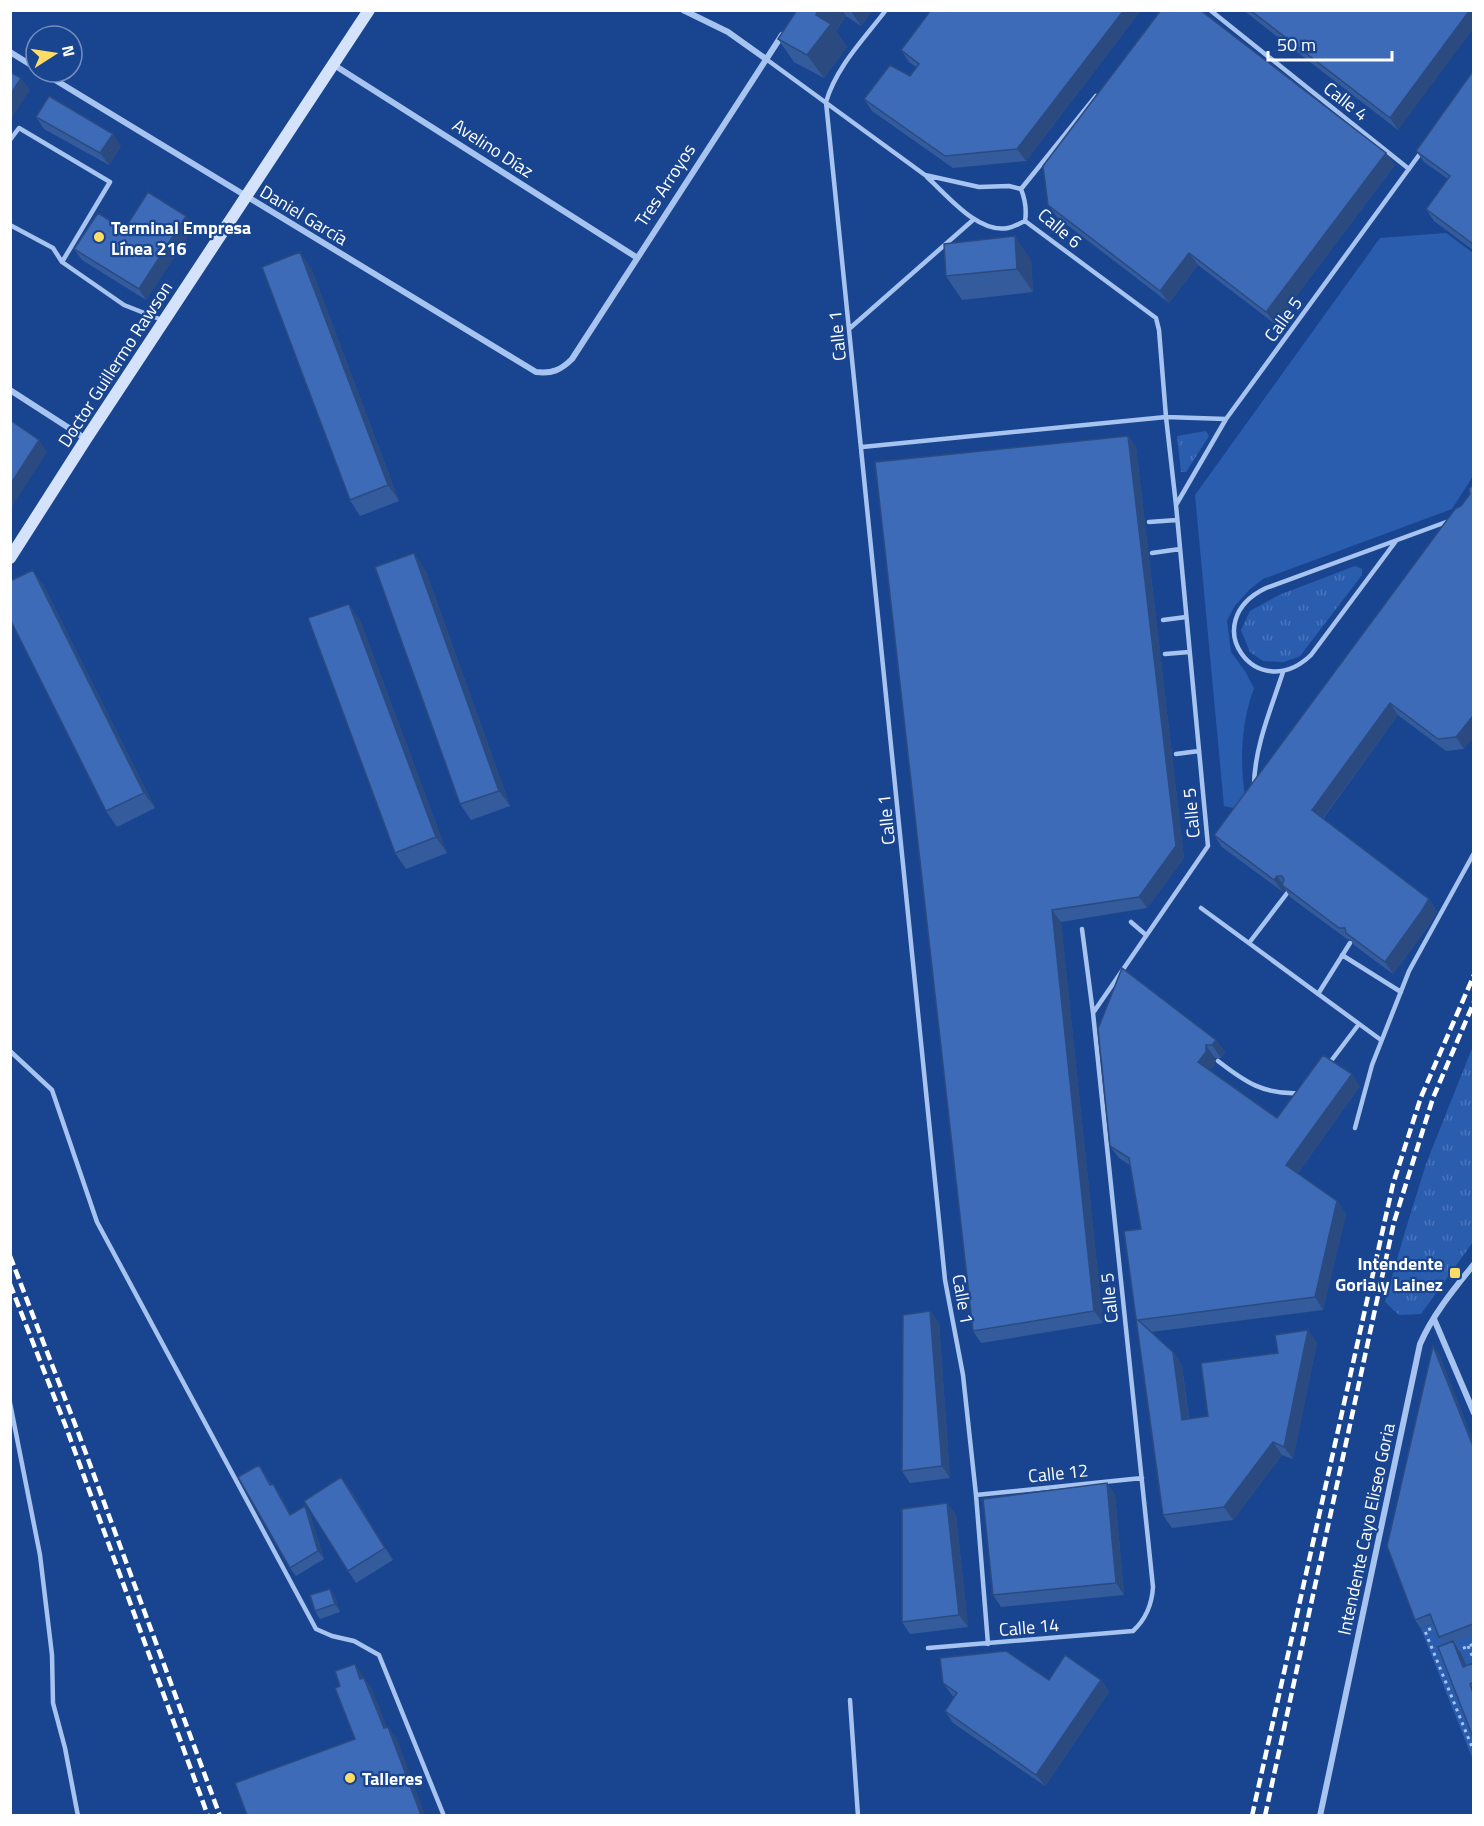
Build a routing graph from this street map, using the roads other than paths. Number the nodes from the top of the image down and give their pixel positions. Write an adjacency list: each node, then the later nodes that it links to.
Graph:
1 (369, 10): 9 (street, Doctor Guillermo Rawson)
2 (683, 10): 7 (street)
3 (886, 10): 12 (lane, Calle 1)
4 (1210, 10): 15 (lane, Calle 4)
5 (785, 30): 7 (street, Tres Arroyos)
6 (10, 52): 8 (street)
7 (766, 59): 12 (lane); 22 (street, Tres Arroyos)
8 (24, 61)
9 (334, 65): 18 (street, Doctor Guillermo Rawson); 22 (street, Avelino Díaz)
10 (62, 84): 18 (street, Daniel García)
11 (1100, 91): 17 (lane)
12 (826, 102): 16 (lane); 25 (lane, Calle 1)
13 (10, 140): 23 (lane)
14 (1428, 141): 15 (lane, Calle 5)
15 (1409, 169): 29 (lane, Calle 5)
16 (925, 175): 17 (lane); 19 (lane)
17 (1021, 189): 20 (lane, Calle 6)
18 (246, 197): 24 (street, Doctor Guillermo Rawson); 26 (street, Daniel García)
19 (973, 220): 20 (lane); 25 (lane)
20 (1025, 221): 28 (lane, Calle 6)
21 (10, 225): 23 (lane)
22 (636, 257): 26 (street, Tres Arroyos)
23 (62, 262): 24 (lane)
24 (164, 321): 30 (street, Doctor Guillermo Rawson)
25 (849, 329): 31 (lane, Calle 1)
26 (554, 372)
27 (10, 390): 30 (street)
28 (1166, 417): 29 (lane); 31 (lane); 32 (lane, Calle 6)
29 (1226, 419): 32 (lane, Calle 5)
30 (87, 439): 39 (street, Doctor Guillermo Rawson)
31 (862, 447): 72 (lane, Calle 1)
32 (1176, 505): 34 (lane, Calle 5)
33 (1456, 518): 36 (lane)
34 (1177, 520): 35 (lane); 37 (lane, Calle 5)
35 (1149, 522)
36 (1396, 541): 44 (lane); 44 (lane)
37 (1180, 549): 38 (lane); 40 (lane, Calle 5)
38 (1152, 553)
39 (10, 558)
40 (1186, 617): 41 (lane); 42 (lane, Calle 5)
41 (1163, 620)
42 (1190, 652): 43 (lane); 45 (lane, Calle 5)
43 (1166, 654)
44 (1282, 672): 47 (lane)
45 (1199, 751): 46 (lane); 53 (lane, Calle 5)
46 (1176, 753)
47 (1254, 790)
48 (1473, 853): 57 (lane)
49 (1288, 892): 54 (lane)
50 (1201, 908): 54 (lane)
51 (1131, 922): 53 (lane)
52 (1082, 929): 59 (lane)
53 (1146, 935): 59 (lane, Calle 5)
54 (1249, 943): 58 (lane)
55 (1350, 943): 56 (lane)
56 (1342, 955): 57 (lane); 58 (lane)
57 (1401, 992): 61 (lane)
58 (1318, 994): 60 (lane)
59 (1093, 1013): 71 (lane, Calle 5)
60 (1359, 1024): 61 (lane); 64 (lane)
61 (1381, 1040): 66 (lane)
62 (10, 1051): 78 (lane)
63 (1218, 1060): 65 (lane)
64 (1325, 1069)
65 (1308, 1089)
66 (1355, 1128)
67 (1473, 1264): 68 (street, Intendente Cayo Eliseo Goria)
68 (1434, 1319): 70 (street); 80 (street, Intendente Cayo Eliseo Goria)
69 (10, 1402): 77 (lane)
70 (1473, 1413)
71 (1142, 1478): 72 (lane, Calle 12); 73 (lane, Calle 5)
72 (976, 1495): 74 (lane, Calle 1)
73 (1133, 1631): 74 (lane, Calle 14)
74 (988, 1644): 75 (lane, Calle 14)
75 (928, 1648)
76 (850, 1700): 79 (lane)
77 (78, 1815)
78 (444, 1815)
79 (858, 1815)
80 (1320, 1815)

